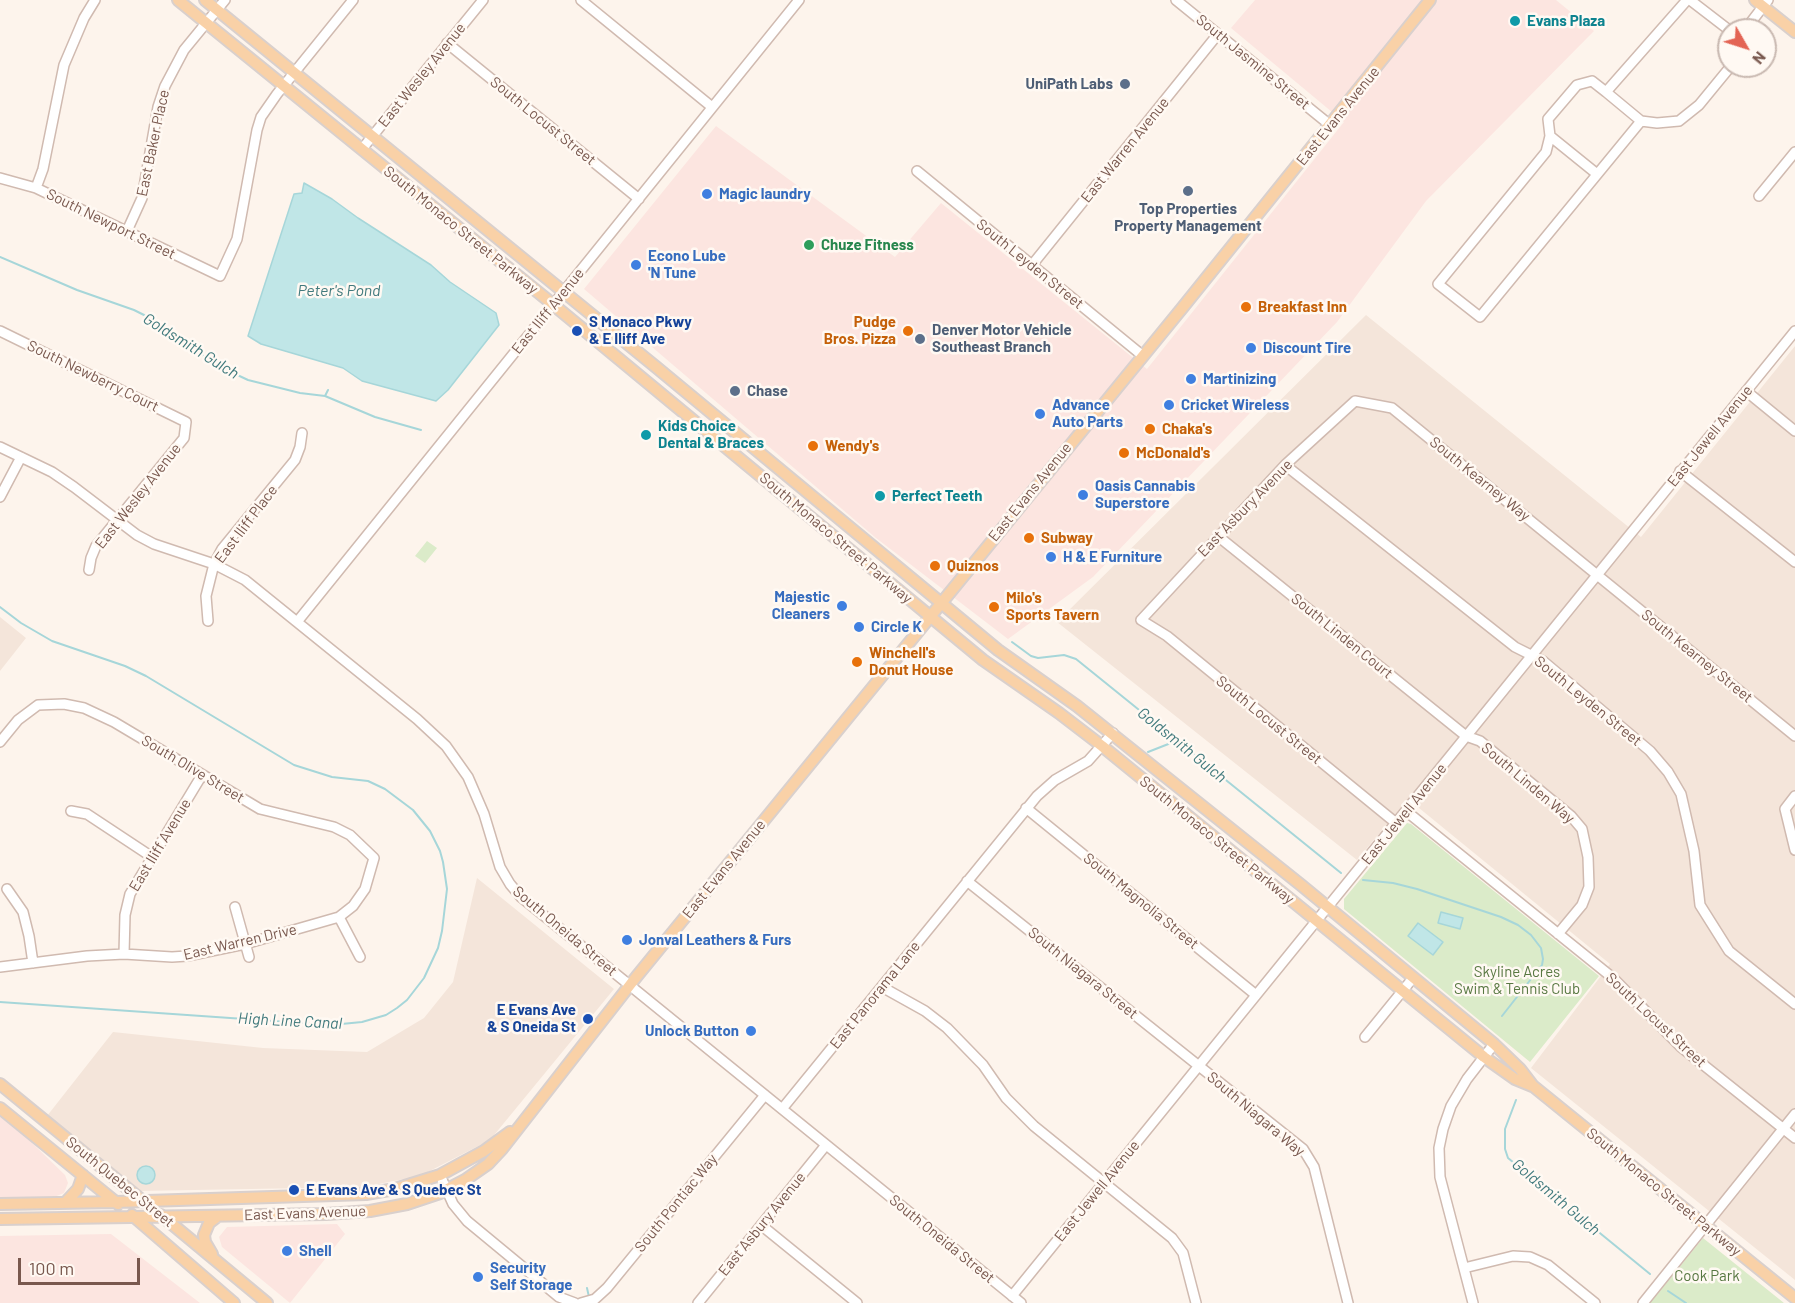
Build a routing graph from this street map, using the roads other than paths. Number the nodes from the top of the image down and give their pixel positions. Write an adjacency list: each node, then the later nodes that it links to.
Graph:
1 (95, 0): 34 (street)
2 (178, 0): 16 (main road, South Monaco Street Parkway)
3 (205, 0): 13 (main road, South Monaco Street Parkway)
4 (225, 0): 13 (street, East Baker Place)
5 (353, 0): 20 (street)
6 (483, 0): 19 (street, East Wesley Avenue)
7 (581, 0): 24 (street)
8 (799, 0): 24 (street, East Iliff Avenue)
9 (1176, 0): 18 (street, South Jasmine Street)
10 (1430, 0): 26 (main road, East Evans Avenue)
11 (1689, 0): 15 (street); 23 (street)
12 (1762, 2): 14 (street); 17 (main road)
13 (217, 10): 16 (street, East Baker Place); 20 (main road, South Monaco Street Parkway)
14 (1752, 18)
15 (1717, 21)
16 (206, 23): 22 (main road, South Monaco Street Parkway); 37 (street, East Baker Place)
17 (1795, 32)
18 (1218, 34): 26 (street, South Jasmine Street); 38 (street, East Warren Avenue)
19 (447, 43): 27 (street, East Wesley Avenue); 36 (street, South Locust Street)
20 (294, 72): 22 (street); 27 (main road, South Monaco Street Parkway)
21 (1721, 78): 25 (street)
22 (284, 86): 29 (main road, South Monaco Street Parkway); 37 (street, South Newport Street)
23 (1606, 92): 25 (street); 28 (street)
24 (712, 107): 36 (street, East Iliff Avenue)
25 (1641, 122): 32 (street)
26 (1330, 125): 43 (main road, East Evans Avenue)
27 (373, 136): 29 (street, East Wesley Avenue); 39 (main road, South Monaco Street Parkway)
28 (1550, 136): 32 (street); 32 (street)
29 (362, 149): 40 (main road, South Monaco Street Parkway)
30 (1795, 152): 35 (street)
31 (917, 171): 38 (street, South Leyden Street)
32 (1597, 174)
33 (0, 178): 34 (street, South Newport Street)
34 (36, 188): 37 (street, South Newport Street)
35 (1759, 196)
36 (639, 199): 39 (street, East Iliff Avenue)
37 (127, 231)
38 (1032, 265): 43 (street, South Leyden Street)
39 (564, 291): 40 (street, East Iliff Avenue); 60 (main road, South Monaco Street Parkway)
40 (553, 304): 61 (main road, South Monaco Street Parkway); 64 (street, East Iliff Avenue)
41 (0, 331): 46 (street, South Newberry Court)
42 (1795, 331): 44 (street, East Jewell Avenue)
43 (1143, 356): 60 (main road, East Evans Avenue)
44 (1746, 392): 47 (street); 52 (street, East Jewell Avenue)
45 (1355, 401): 51 (street, East Asbury Avenue); 59 (street, South Kearney Way)
46 (186, 422): 54 (street, East Wesley Avenue)
47 (1795, 431)
48 (302, 433): 57 (street, East Iliff Place)
49 (0, 447): 50 (street, South Oneida Street)
50 (21, 457): 53 (street); 54 (street, South Oneida Street)
51 (1285, 465): 55 (street, East Asbury Avenue); 65 (street, South Leyden Street)
52 (1680, 471): 56 (street); 59 (street, East Jewell Avenue)
53 (0, 497)
54 (117, 520): 57 (street, South Oneida Street); 58 (street, East Wesley Avenue)
55 (1219, 537): 62 (street, East Asbury Avenue); 67 (street, South Linden Court)
56 (1795, 562)
57 (214, 564): 63 (street, East Iliff Place); 64 (street, South Oneida Street)
58 (89, 570)
59 (1599, 575): 65 (street, East Jewell Avenue); 68 (street, South Kearney Street)
60 (940, 603): 61 (main road, East Evans Avenue); 66 (main road, South Monaco Street Parkway)
61 (930, 616): 70 (main road, South Monaco Street Parkway); 94 (main road, East Evans Avenue)
62 (1141, 620): 76 (street, South Locust Street)
63 (208, 621)
64 (297, 622): 94 (street, South Oneida Street)
65 (1532, 656): 67 (street, East Jewell Avenue); 98 (street, South Leyden Street)
66 (1113, 733): 70 (street); 83 (main road, South Monaco Street Parkway)
67 (1466, 736): 75 (street, East Jewell Avenue); 86 (street, South Linden Way)
68 (1795, 736)
69 (0, 742): 71 (street, South Olive Street)
70 (1102, 746): 73 (street); 85 (main road, South Monaco Street Parkway)
71 (202, 775): 77 (street, South Olive Street); 79 (street, East Iliff Avenue)
72 (1795, 796): 78 (street)
73 (1026, 808): 80 (street); 97 (street, South Magnolia Street)
74 (71, 811): 79 (street)
75 (1406, 811): 76 (street, East Jewell Avenue); 86 (street, South Locust Street)
76 (1396, 823): 83 (street, East Jewell Avenue)
77 (350, 835): 84 (street, East Warren Drive)
78 (1795, 850)
79 (152, 857): 88 (street, East Iliff Avenue)
80 (967, 880): 95 (street, East Panorama Lane); 102 (street, South Niagara Street)
81 (7, 889): 91 (street)
82 (235, 907): 87 (street)
83 (1326, 907): 85 (street, East Jewell Avenue); 93 (main road, South Monaco Street Parkway)
84 (339, 917): 87 (street, East Warren Drive); 90 (street)
85 (1316, 920): 96 (main road, South Monaco Street Parkway); 97 (street, East Jewell Avenue)
86 (1558, 934): 110 (street, South Locust Street)
87 (245, 944): 88 (street, East Warren Drive); 89 (street)
88 (124, 954): 91 (street, East Warren Drive)
89 (249, 957)
90 (360, 957)
91 (33, 963): 92 (street, East Warren Drive)
92 (0, 967)
93 (1413, 978): 96 (street); 100 (main road, South Monaco Street Parkway)
94 (630, 985): 105 (street, South Oneida Street); 109 (main road, East Evans Avenue)
95 (882, 987): 107 (street, East Panorama Lane); 115 (street)
96 (1402, 991): 99 (street); 101 (main road, South Monaco Street Parkway)
97 (1256, 994): 102 (street, East Jewell Avenue)
98 (1795, 1004)
99 (1365, 1037)
100 (1494, 1044): 101 (street); 104 (main road, South Monaco Street Parkway)
101 (1484, 1057): 104 (main road, South Monaco Street Parkway); 127 (street)
102 (1199, 1066): 115 (street, East Jewell Avenue); 139 (street, South Niagara Way)
103 (0, 1084): 117 (main road, South Quebec Street)
104 (1533, 1086): 126 (main road, South Monaco Street Parkway)
105 (765, 1095): 107 (street, South Oneida Street); 134 (street, South Pontiac Way)
106 (0, 1108): 113 (main road, South Quebec Street)
107 (782, 1109): 112 (street, South Oneida Street)
108 (1795, 1114): 110 (street)
109 (519, 1126): 114 (main road, East Evans Avenue); 116 (main road, East Evans Avenue)
110 (1783, 1129): 111 (street, South Locust Street); 126 (street)
111 (1795, 1138)
112 (826, 1145): 125 (street, East Asbury Avenue); 129 (street, South Oneida Street)
113 (83, 1175): 118 (main road, South Quebec Street); 119 (main road)
114 (440, 1175): 116 (street); 117 (main road, East Evans Avenue)
115 (1105, 1181): 129 (street, East Jewell Avenue); 138 (street)
116 (446, 1190): 122 (main road, East Evans Avenue); 133 (street)
117 (143, 1201): 118 (main road); 121 (main road, South Quebec Street)
118 (116, 1202): 119 (main road); 123 (main road, South Quebec Street)
119 (66, 1203): 120 (main road)
120 (0, 1204)
121 (162, 1216): 122 (main road, East Evans Avenue); 123 (main road, East Evans Avenue); 128 (main road, South Quebec Street)
122 (218, 1216): 128 (main road)
123 (134, 1217): 124 (main road); 131 (main road, South Quebec Street)
124 (0, 1219)
125 (761, 1225): 135 (street, East Asbury Avenue); 136 (street)
126 (1705, 1225): 130 (main road, South Monaco Street Parkway); 142 (street)
127 (1464, 1268): 140 (street); 141 (street)
128 (228, 1272): 132 (main road, South Quebec Street)
129 (1012, 1296): 137 (street, South Oneida Street)
130 (1795, 1298)
131 (234, 1303)
132 (267, 1303)
133 (575, 1303)
134 (581, 1303)
135 (698, 1303)
136 (857, 1303)
137 (1021, 1303)
138 (1196, 1303)
139 (1348, 1303)
140 (1473, 1303)
141 (1595, 1303)
142 (1643, 1303)

